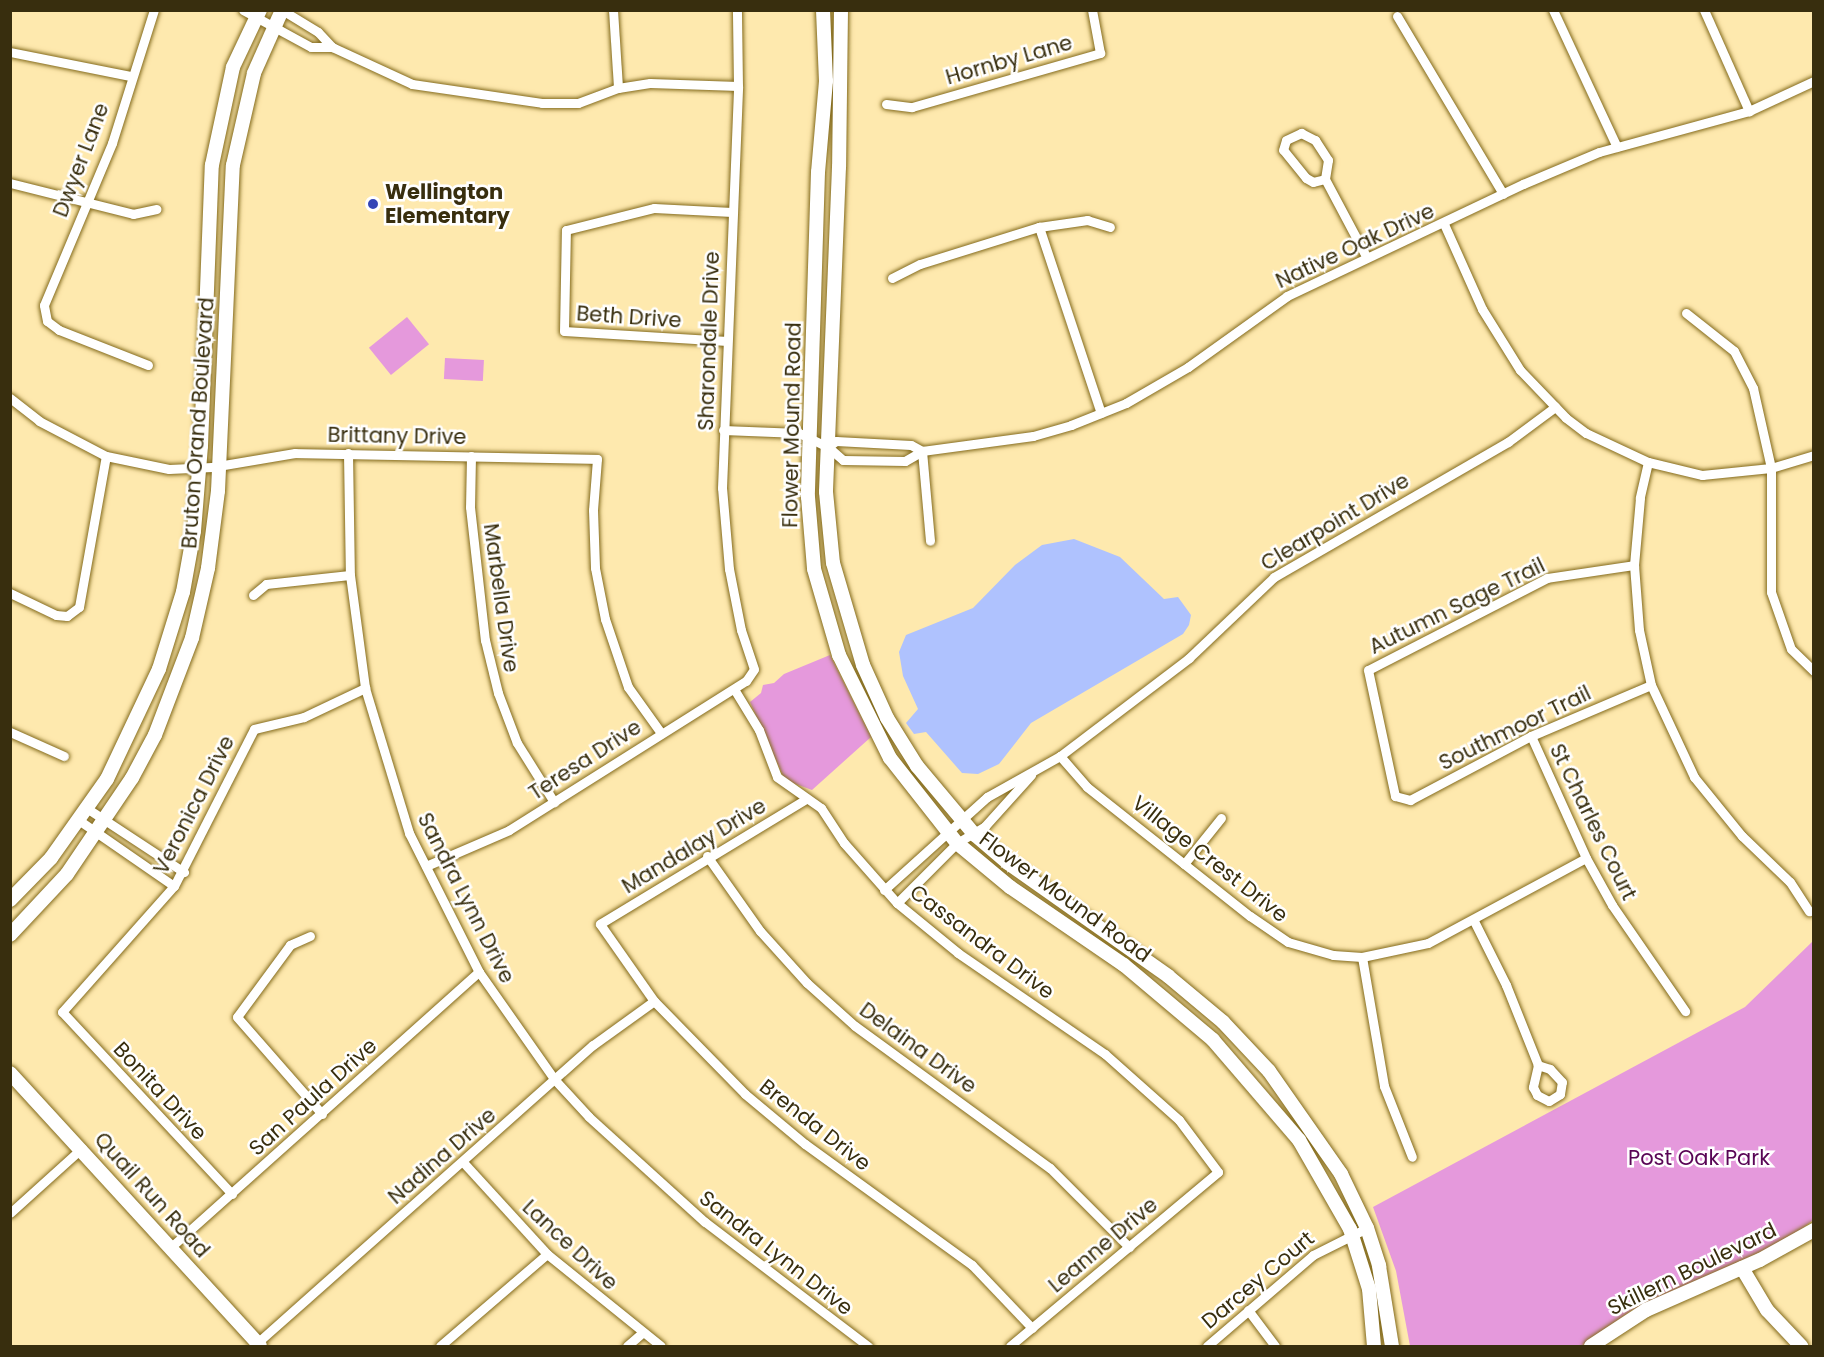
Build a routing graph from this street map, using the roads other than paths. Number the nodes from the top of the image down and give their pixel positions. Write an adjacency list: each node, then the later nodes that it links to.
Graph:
1 (154, 10): 16 (street, Dwyer Lane)
2 (243, 10): 11 (street)
3 (282, 10): 13 (main road, Bruton Orand Boulevard); 14 (street)
4 (613, 10): 19 (street)
5 (737, 10): 18 (street, Sharondale Drive)
6 (823, 10): 41 (main road, Flower Mound Road)
7 (841, 10): 42 (main road, Flower Mound Road)
8 (1092, 10): 20 (street, Hornby Lane)
9 (1553, 10): 22 (street)
10 (1704, 10): 21 (street)
11 (258, 14): 13 (street); 50 (main road, Bruton Orand Boulevard)
12 (1397, 16): 25 (street)
13 (273, 25): 14 (street); 49 (main road, Bruton Orand Boulevard)
14 (332, 46): 19 (street)
15 (10, 52): 16 (street)
16 (130, 76): 26 (street, Dwyer Lane)
17 (1814, 81): 21 (street, Native Oak Drive)
18 (738, 86): 19 (street); 28 (street, Sharondale Drive)
19 (618, 88)
20 (886, 104)
21 (1749, 111): 22 (street, Native Oak Drive)
22 (1617, 147): 25 (street, Native Oak Drive)
23 (1325, 179): 23 (street); 32 (street)
24 (10, 183): 26 (street)
25 (1503, 194): 29 (street, Native Oak Drive)
26 (89, 200): 27 (street); 36 (street, Dwyer Lane)
27 (156, 209)
28 (732, 212): 35 (street, Sharondale Drive); 35 (street, Beth Drive)
29 (1444, 224): 32 (street, Native Oak Drive); 38 (street)
30 (1039, 227): 31 (street); 33 (street); 39 (street)
31 (1110, 227)
32 (1367, 258): 39 (street, Native Oak Drive)
33 (892, 278)
34 (1686, 313): 51 (street)
35 (727, 341): 40 (street, Sharondale Drive)
36 (148, 365)
37 (10, 398): 46 (street, Brittany Drive)
38 (1555, 407): 48 (street); 66 (street, Clearpoint Drive)
39 (1101, 413): 43 (street, Native Oak Drive)
40 (723, 430): 41 (street, Native Oak Drive); 57 (street, Sharondale Drive)
41 (809, 441): 42 (street, Native Oak Drive); 76 (main road, Flower Mound Road)
42 (828, 447): 43 (street, Native Oak Drive); 43 (street, Native Oak Drive); 73 (main road, Flower Mound Road)
43 (922, 451): 52 (street)
44 (348, 453): 47 (street, Brittany Drive); 49 (street, Brittany Drive); 54 (street, Sandra Lynn Drive)
45 (1814, 455): 51 (street)
46 (106, 456): 50 (street, Brittany Drive); 55 (street)
47 (471, 456): 63 (street, Brittany Drive); 70 (street, Marbella Drive)
48 (1648, 462): 51 (street); 53 (street)
49 (220, 464): 50 (street, Brittany Drive); 75 (main road, Bruton Orand Boulevard)
50 (198, 468): 71 (main road, Bruton Orand Boulevard)
51 (1771, 468): 58 (street)
52 (930, 541)
53 (1634, 565): 59 (street); 68 (street, Autumn Sage Trail)
54 (350, 575): 56 (street); 60 (street, Sandra Lynn Drive)
55 (10, 593)
56 (253, 595)
57 (754, 669): 61 (street, Teresa Drive)
58 (1814, 671)
59 (1651, 685): 64 (street, Southmoor Trail); 89 (street)
60 (365, 688): 83 (street, Sandra Lynn Drive); 84 (street, Veronica Drive)
61 (734, 689): 63 (street, Teresa Drive); 69 (street, Cassandra Drive)
62 (10, 732): 65 (street)
63 (661, 733): 70 (street, Teresa Drive)
64 (1531, 736): 68 (street, Southmoor Trail); 81 (street, St Charles Court)
65 (64, 756)
66 (1060, 756): 67 (street, Clearpoint Drive); 82 (street, Village Crest Drive)
67 (1033, 773): 73 (street, Clearpoint Drive); 78 (street, Clearpoint Drive)
68 (1395, 796)
69 (806, 799): 80 (street, Mandalay Drive); 86 (street, Cassandra Drive)
70 (554, 802): 83 (street, Teresa Drive)
71 (88, 809): 74 (main road, Bruton Orand Boulevard); 75 (street)
72 (1221, 818): 82 (street)
73 (960, 819): 76 (street, Clearpoint Drive); 78 (main road, Flower Mound Road)
74 (80, 821): 77 (street); 87 (main road, Bruton Orand Boulevard)
75 (105, 821): 77 (main road, Bruton Orand Boulevard); 84 (street)
76 (946, 831): 79 (main road, Flower Mound Road); 86 (street, Clearpoint Drive)
77 (96, 833): 85 (street); 92 (main road, Bruton Orand Boulevard)
78 (975, 835): 79 (street, Clearpoint Drive); 109 (main road, Flower Mound Road)
79 (957, 843): 88 (street, Clearpoint Drive); 111 (main road, Flower Mound Road)
80 (708, 856): 91 (street, Mandalay Drive); 113 (street, Delaina Drive)
81 (1586, 858): 90 (street, Village Crest Drive); 97 (street, St Charles Court)
82 (1184, 864): 94 (street, Village Crest Drive)
83 (426, 866): 95 (street, Sandra Lynn Drive)
84 (184, 872): 85 (street, Veronica Drive)
85 (174, 886): 98 (street, Veronica Drive)
86 (885, 890): 88 (street, Cassandra Drive)
87 (10, 900)
88 (897, 903): 106 (street, Cassandra Drive)
89 (1809, 911)
90 (1474, 921): 94 (street, Village Crest Drive); 99 (street)
91 (600, 924): 96 (street, Brenda Drive)
92 (10, 935)
93 (310, 936): 102 (street)
94 (1362, 957): 104 (street)
95 (479, 972): 101 (street, Sandra Lynn Drive); 102 (street, San Paula Drive)
96 (654, 1001): 101 (street, Nadina Drive); 117 (street, Brenda Drive)
97 (1685, 1011)
98 (62, 1012): 107 (street, Bonita Drive)
99 (1538, 1065)
100 (10, 1072): 103 (main road, Quail Run Road)
101 (555, 1080): 105 (street, Nadina Drive); 123 (street, Sandra Lynn Drive)
102 (322, 1114): 107 (street, San Paula Drive)
103 (82, 1148): 108 (street); 112 (main road, Quail Run Road)
104 (1412, 1157)
105 (463, 1162): 114 (street, Lance Drive); 119 (street, Nadina Drive)
106 (1218, 1172): 113 (street, Leanne Drive)
107 (231, 1194): 112 (street, San Paula Drive)
108 (12, 1209)
109 (1367, 1228): 111 (street, Darcey Court); 128 (main road, Flower Mound Road)
110 (1814, 1230): 115 (main road, Skillern Boulevard)
111 (1352, 1234): 116 (street, Darcey Court); 127 (main road, Flower Mound Road)
112 (171, 1247): 119 (main road, Quail Run Road)
113 (1129, 1247): 117 (street, Leanne Drive)
114 (547, 1254): 118 (street, Lance Drive); 120 (street)
115 (1742, 1268): 129 (main road, Skillern Boulevard); 130 (main road)
116 (1248, 1310): 125 (street, Darcey Court); 126 (street)
117 (1032, 1328): 124 (street, Leanne Drive)
118 (642, 1333): 121 (street); 122 (street, Lance Drive)
119 (259, 1345)
120 (440, 1347)
121 (627, 1347)
122 (661, 1347)
123 (868, 1347)
124 (1011, 1347)
125 (1207, 1347)
126 (1275, 1347)
127 (1374, 1347)
128 (1392, 1347)
129 (1591, 1347)
130 (1801, 1347)

